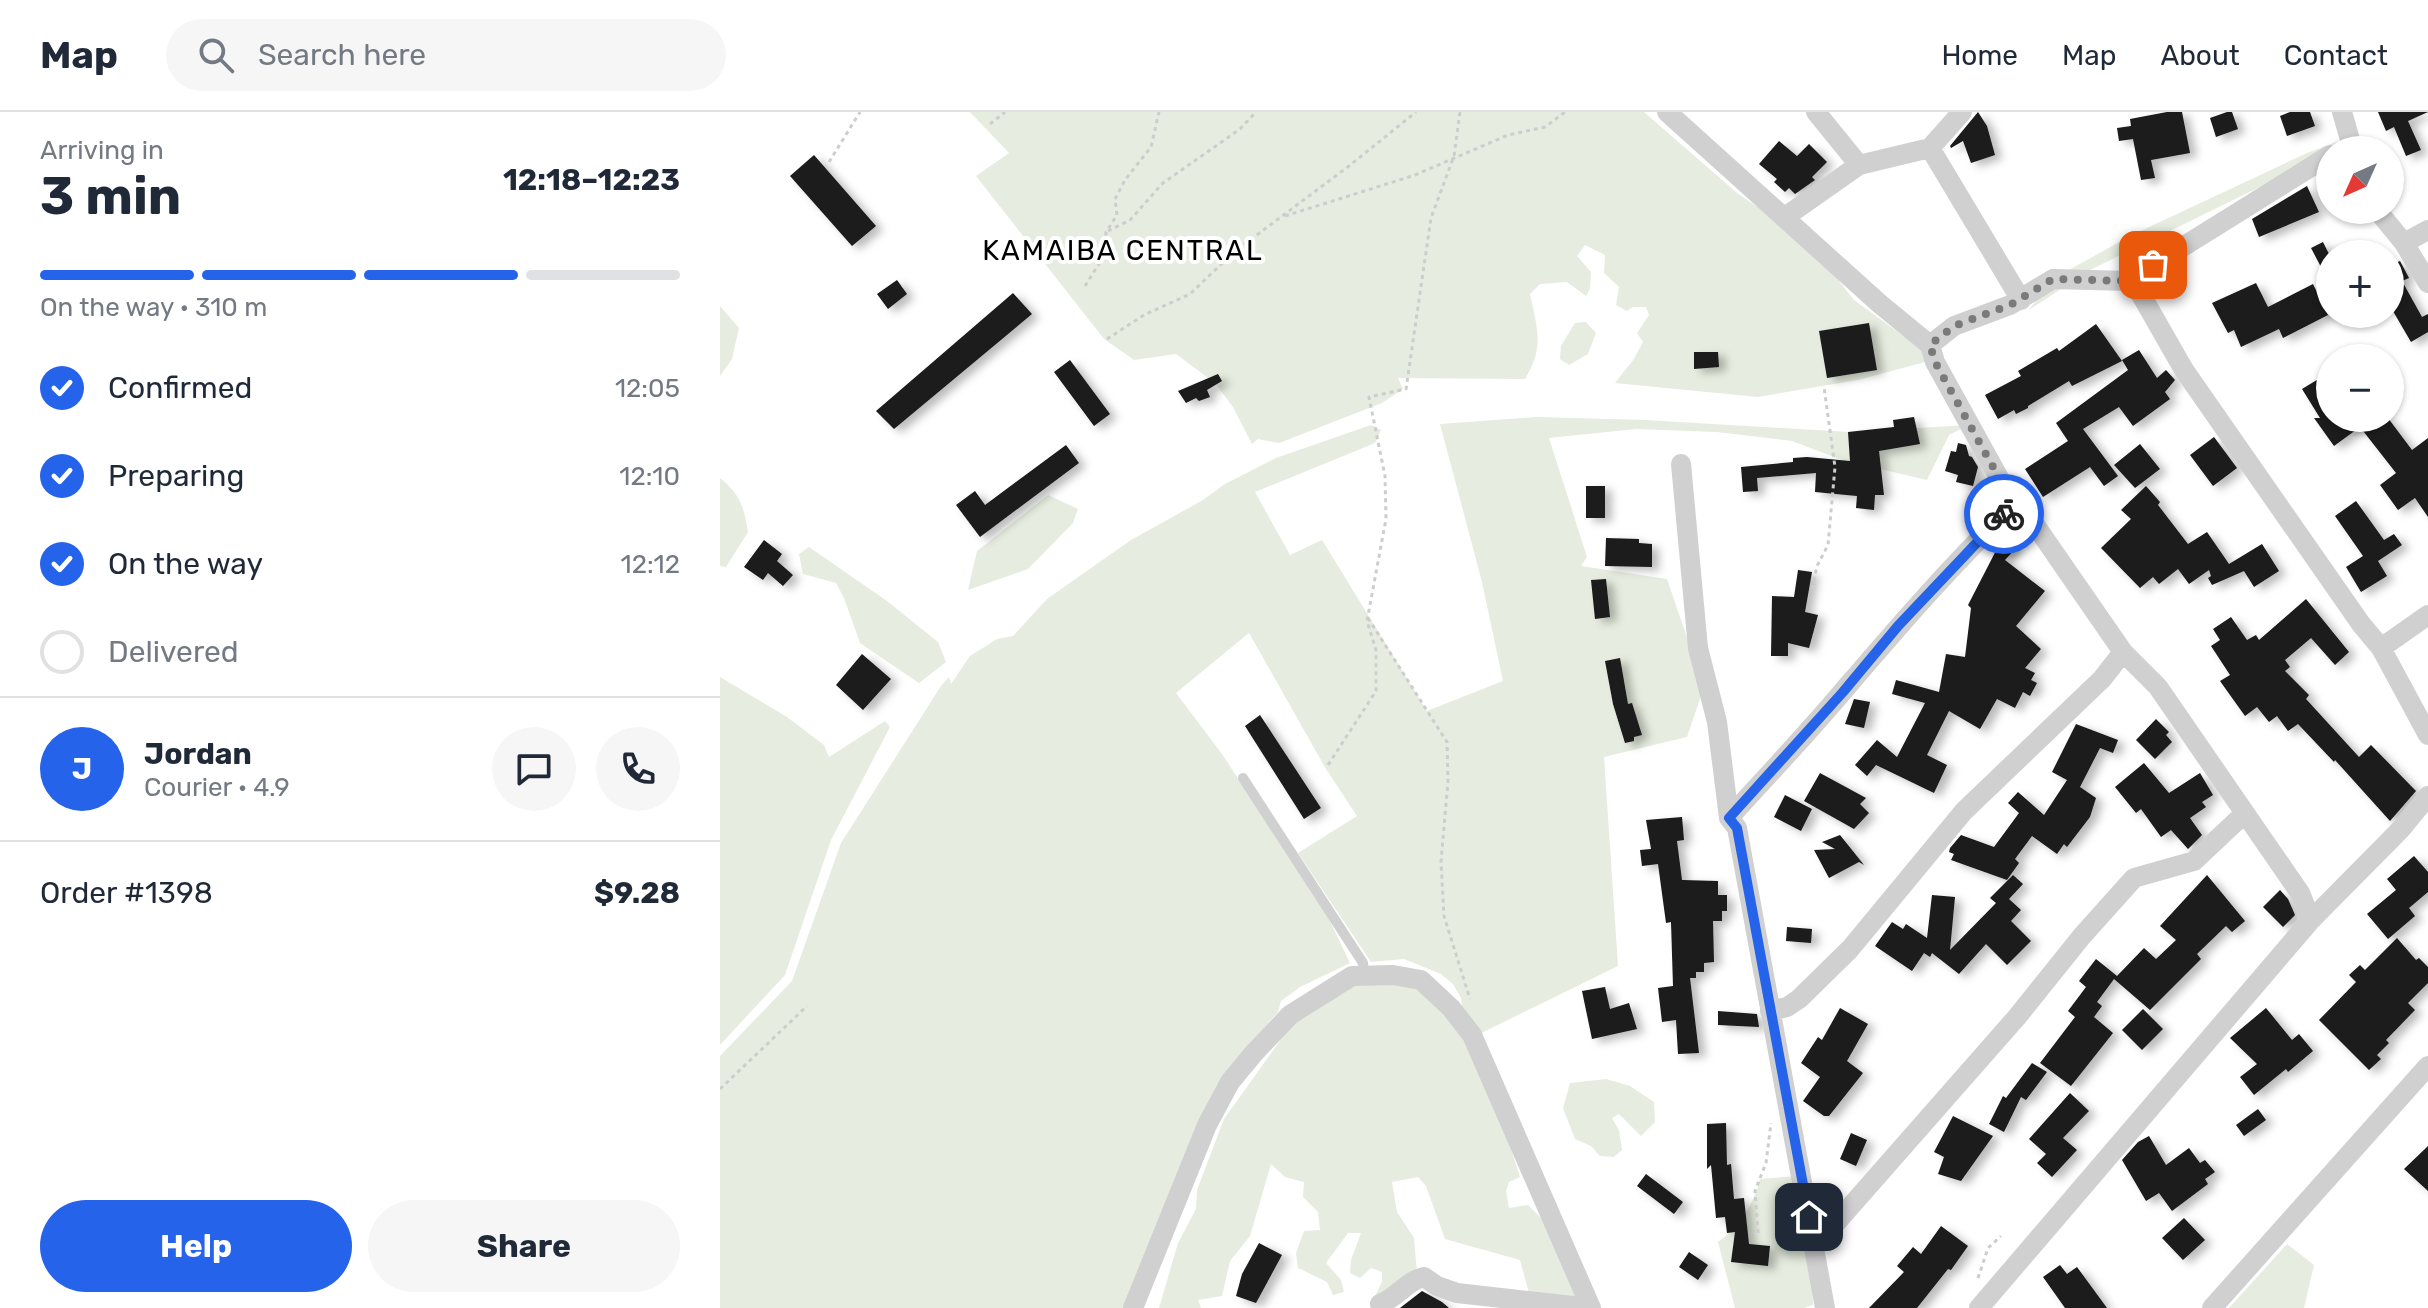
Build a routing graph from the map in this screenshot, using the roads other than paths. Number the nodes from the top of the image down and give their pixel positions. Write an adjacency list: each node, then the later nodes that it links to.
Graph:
1 (1667, 112): 9 (street)
2 (1816, 112): 8 (street)
3 (1962, 112): 6 (street)
4 (2345, 113): 5 (street)
5 (2346, 136)
6 (1930, 148): 8 (street); 16 (street)
7 (2316, 164): 14 (street)
8 (1859, 165): 9 (street)
9 (1785, 217): 17 (street)
10 (2388, 224): 12 (street)
11 (2428, 230): 13 (street)
12 (2402, 240)
13 (2404, 243): 15 (street)
14 (2128, 281): 16 (street); 21 (street)
15 (2428, 283)
16 (2021, 300): 17 (street)
17 (1930, 345): 19 (street)
18 (1681, 464): 27 (street)
19 (2014, 505): 22 (street); 27 (street)
20 (2428, 615): 21 (street)
21 (2381, 648): 23 (street)
22 (2123, 652): 26 (street); 30 (street)
23 (2428, 735)
24 (1243, 778): 29 (lane)
25 (2428, 796): 28 (street)
26 (2244, 814): 28 (street); 32 (street)
27 (1729, 818): 30 (street)
28 (2311, 920): 36 (street)
29 (1364, 976): 33 (street); 34 (street)
30 (1770, 1011): 32 (street)
31 (2428, 1066): 37 (street)
32 (1814, 1248): 35 (street)
33 (1133, 1308)
34 (1381, 1308)
35 (1825, 1308)
36 (1979, 1308)
37 (2212, 1308)

